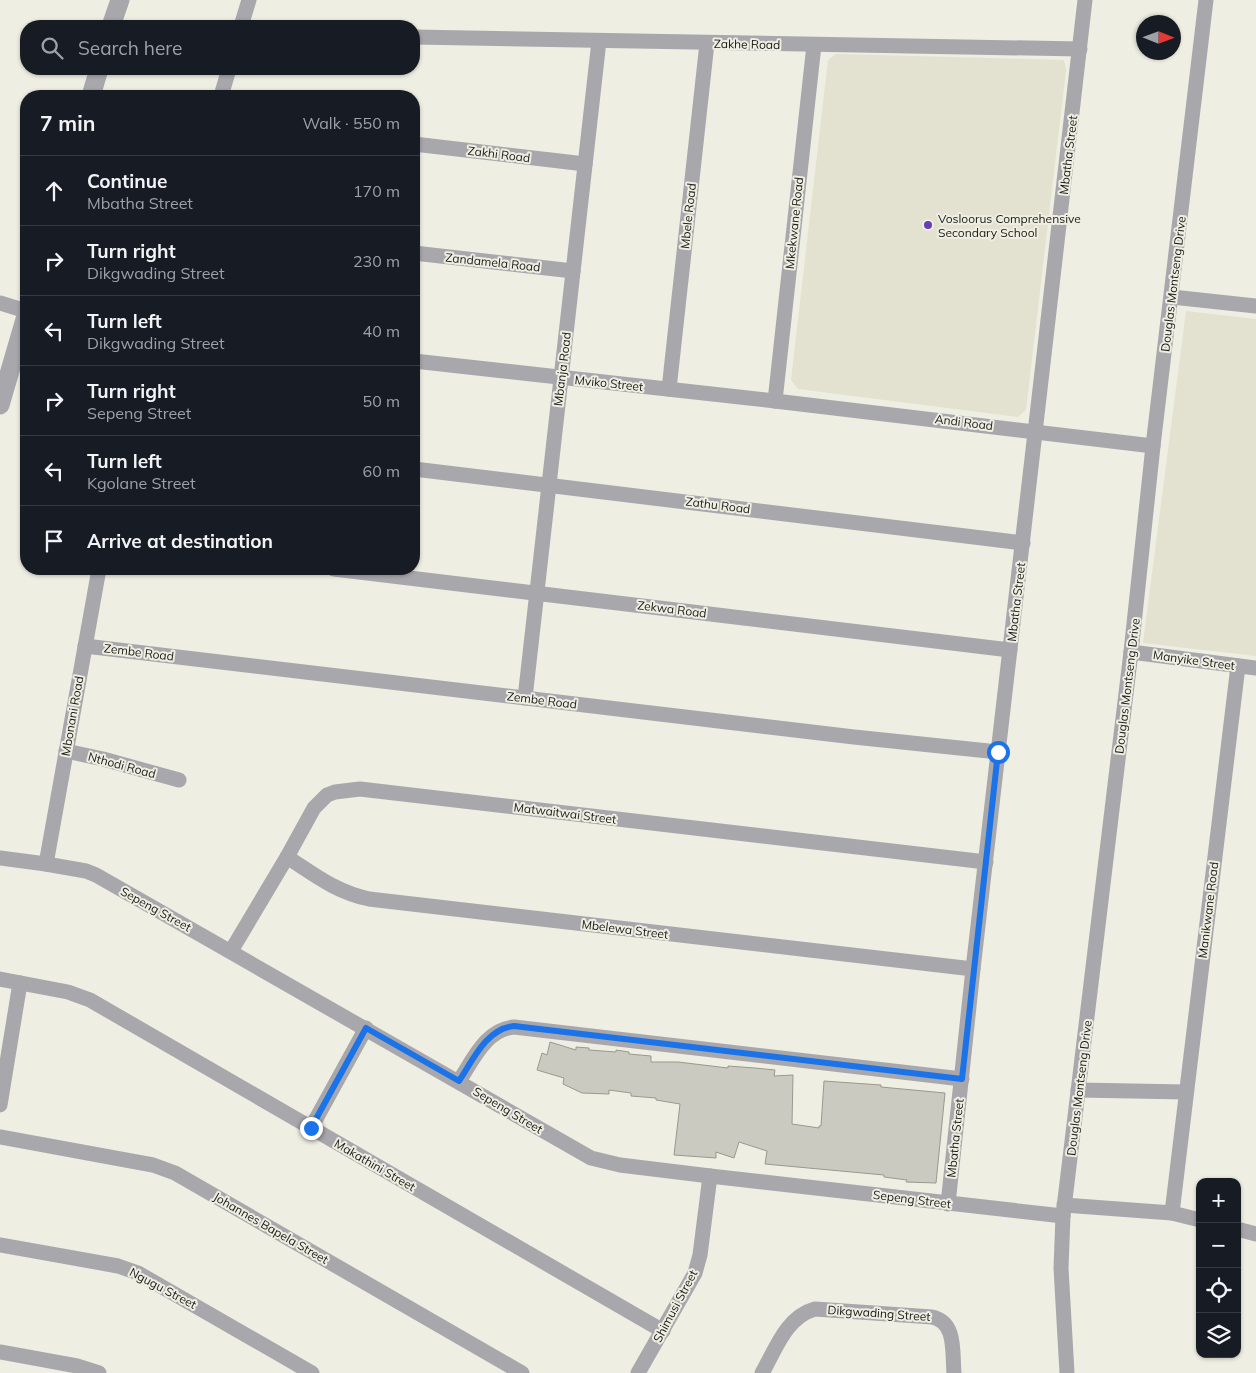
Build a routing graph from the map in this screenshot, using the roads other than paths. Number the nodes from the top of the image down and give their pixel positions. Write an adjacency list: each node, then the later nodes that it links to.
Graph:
1 (120, 0): 5 (street)
2 (249, 0): 6 (street)
3 (1085, 0): 11 (street, Mbatha Street)
4 (1206, 0): 20 (street, Douglas Montseng Drive)
5 (114, 20)
6 (243, 20)
7 (420, 37): 8 (street, Zakhe Road)
8 (599, 40): 9 (street, Zakhe Road); 17 (street, Mbanja Road)
9 (707, 43): 10 (street, Zakhe Road); 27 (street, Mbele Road)
10 (814, 45): 11 (street, Zakhe Road); 28 (street, Mkekwane Road)
11 (1080, 49): 30 (street, Mbatha Street)
12 (97, 75): 14 (street)
13 (227, 75): 15 (street)
14 (93, 90)
15 (223, 90)
16 (420, 145): 17 (street, Zakhi Road)
17 (585, 164): 19 (street, Mbanja Road)
18 (420, 254): 19 (street, Zandamela Road)
19 (573, 271): 26 (street, Mbanja Road)
20 (1172, 297): 22 (street); 31 (street, Douglas Montseng Drive)
21 (0, 303): 23 (street)
22 (1256, 306)
23 (20, 309)
24 (20, 337): 29 (street)
25 (420, 362): 26 (street, Mviko Street)
26 (561, 377): 27 (street, Mviko Street); 33 (street, Mbanja Road)
27 (669, 389): 28 (street, Mviko Street)
28 (775, 401): 30 (street, Andi Road)
29 (0, 405)
30 (1036, 431): 31 (street, Andi Road); 34 (street, Mbatha Street)
31 (1153, 446): 40 (street, Douglas Montseng Drive)
32 (420, 470): 33 (street, Zathu Road)
33 (548, 484): 34 (street, Zathu Road); 37 (street, Mbanja Road)
34 (1023, 543): 39 (street, Mbatha Street)
35 (98, 575): 38 (street, Mbonani Road)
36 (384, 575): 37 (street, Zekwa Road)
37 (536, 593): 39 (street, Zekwa Road); 43 (street, Mbanja Road)
38 (85, 646): 43 (street, Zembe Road); 44 (street, Mbonani Road)
39 (1010, 650): 45 (street, Mbatha Street)
40 (1131, 652): 41 (street, Manyike Street); 58 (street, Douglas Montseng Drive)
41 (1238, 666): 42 (street, Manyike Street); 59 (street, Manikwane Road)
42 (1256, 668)
43 (525, 698): 45 (street, Zembe Road)
44 (66, 751): 46 (street, Nthodi Road); 50 (street, Mbonani Road)
45 (998, 752): 49 (street, Mbatha Street)
46 (179, 780)
47 (288, 857): 49 (street, Matwaitwai Street); 51 (street, Matwaitwai Street); 52 (street, Mbelewa Street)
48 (0, 858): 50 (street, Sepeng Street)
49 (986, 862): 52 (street, Mbatha Street)
50 (46, 864): 51 (street, Sepeng Street)
51 (231, 951): 55 (street, Sepeng Street)
52 (973, 968): 56 (street, Mbatha Street)
53 (0, 979): 54 (street, Makathini Street)
54 (20, 983): 60 (street); 61 (street, Makathini Street)
55 (366, 1028): 57 (street, Sepeng Street); 61 (street)
56 (962, 1079): 57 (street); 64 (street, Mbatha Street)
57 (459, 1081): 63 (street, Sepeng Street)
58 (1078, 1090): 59 (street); 65 (street, Douglas Montseng Drive)
59 (1186, 1092): 66 (street, Manikwane Road)
60 (0, 1105)
61 (311, 1128): 71 (street, Makathini Street)
62 (0, 1137): 73 (street, Johannes Bapela Street)
63 (710, 1176): 64 (street, Sepeng Street); 71 (street, Shimusi Street)
64 (948, 1204): 65 (street, Sepeng Street)
65 (1064, 1210): 66 (street, Sepeng Street); 79 (street, Douglas Montseng Drive)
66 (1172, 1213): 67 (street, Sepeng Street)
67 (1196, 1219)
68 (1241, 1230): 69 (street)
69 (1256, 1234)
70 (0, 1245): 75 (street, Ngugu Street)
71 (663, 1331): 76 (street, Shimusi Street)
72 (0, 1352): 74 (street)
73 (515, 1371)
74 (99, 1373)
75 (312, 1373)
76 (638, 1373)
77 (762, 1373): 78 (street, Dikgwading Street)
78 (954, 1373)
79 (1067, 1373)

